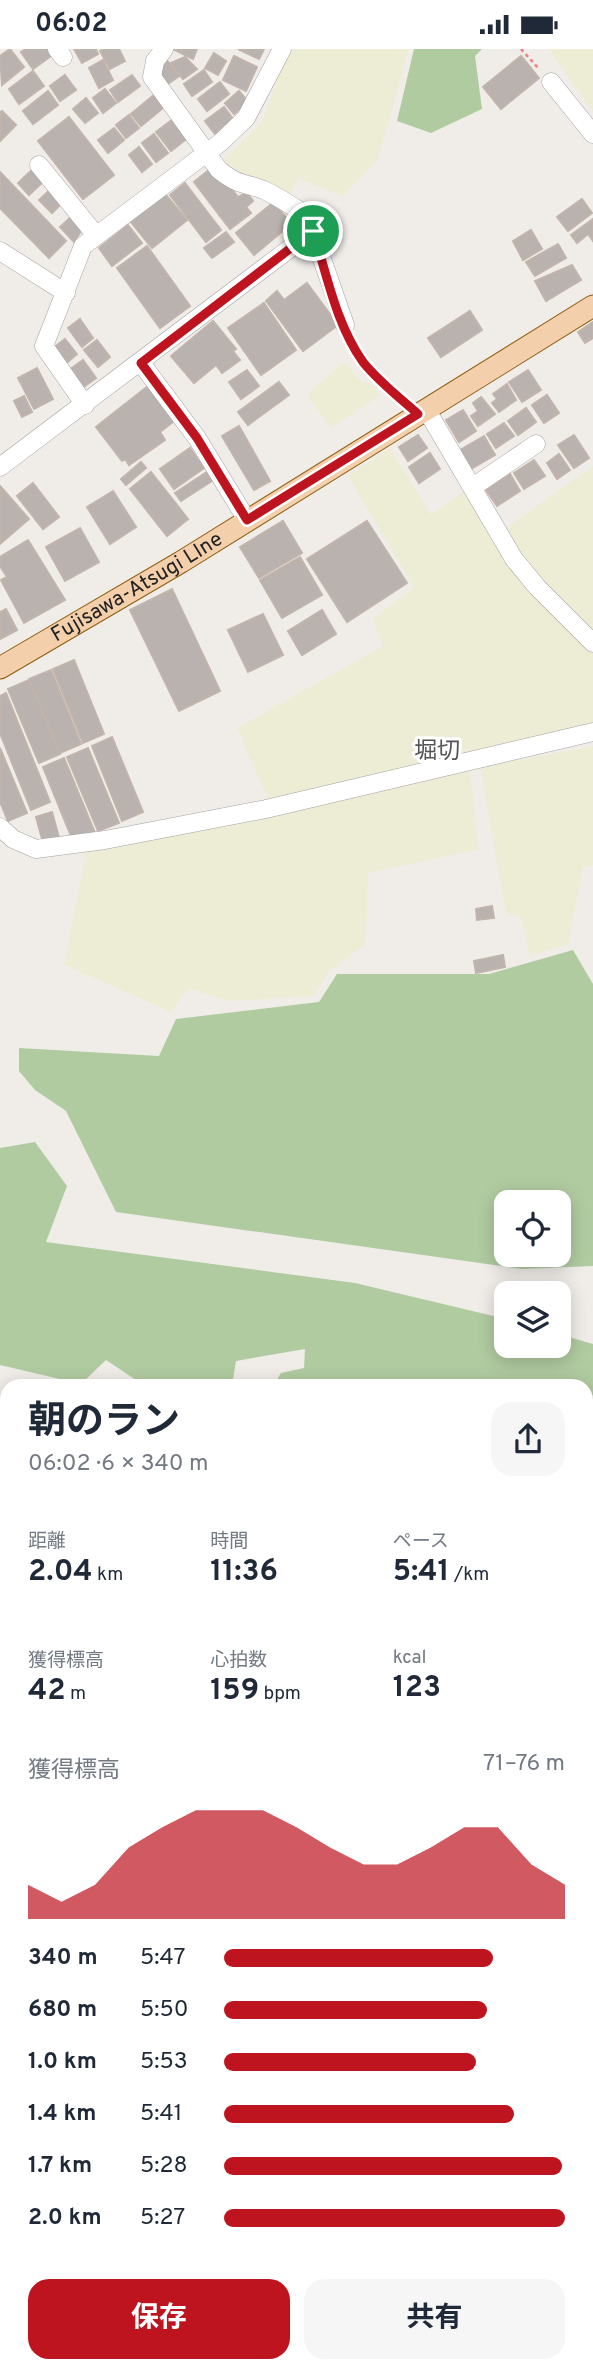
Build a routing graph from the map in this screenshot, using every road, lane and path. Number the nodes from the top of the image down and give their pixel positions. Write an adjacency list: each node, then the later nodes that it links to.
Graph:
1 (164, 49): 6 (street)
2 (282, 49): 6 (street)
3 (521, 49): 4 (path)
4 (551, 82): 5 (street)
5 (593, 134)
6 (205, 152): 8 (street); 9 (street)
7 (39, 165): 9 (street)
8 (313, 231): 13 (street); 14 (street)
9 (95, 234): 11 (street)
10 (0, 251): 11 (street)
11 (66, 293): 15 (street)
12 (593, 306): 16 (main road, Fujisawa-Atsugi LIne)
13 (345, 325): 16 (path)
14 (141, 363): 15 (street); 20 (street)
15 (85, 405): 18 (street)
16 (422, 411): 19 (street); 20 (main road, Fujisawa-Atsugi LIne)
17 (536, 444): 19 (street)
18 (0, 467)
19 (473, 487): 21 (street)
20 (247, 520): 22 (main road, Fujisawa-Atsugi LIne)
21 (593, 643)
22 (0, 668)
23 (593, 732): 24 (street)
24 (0, 827)

